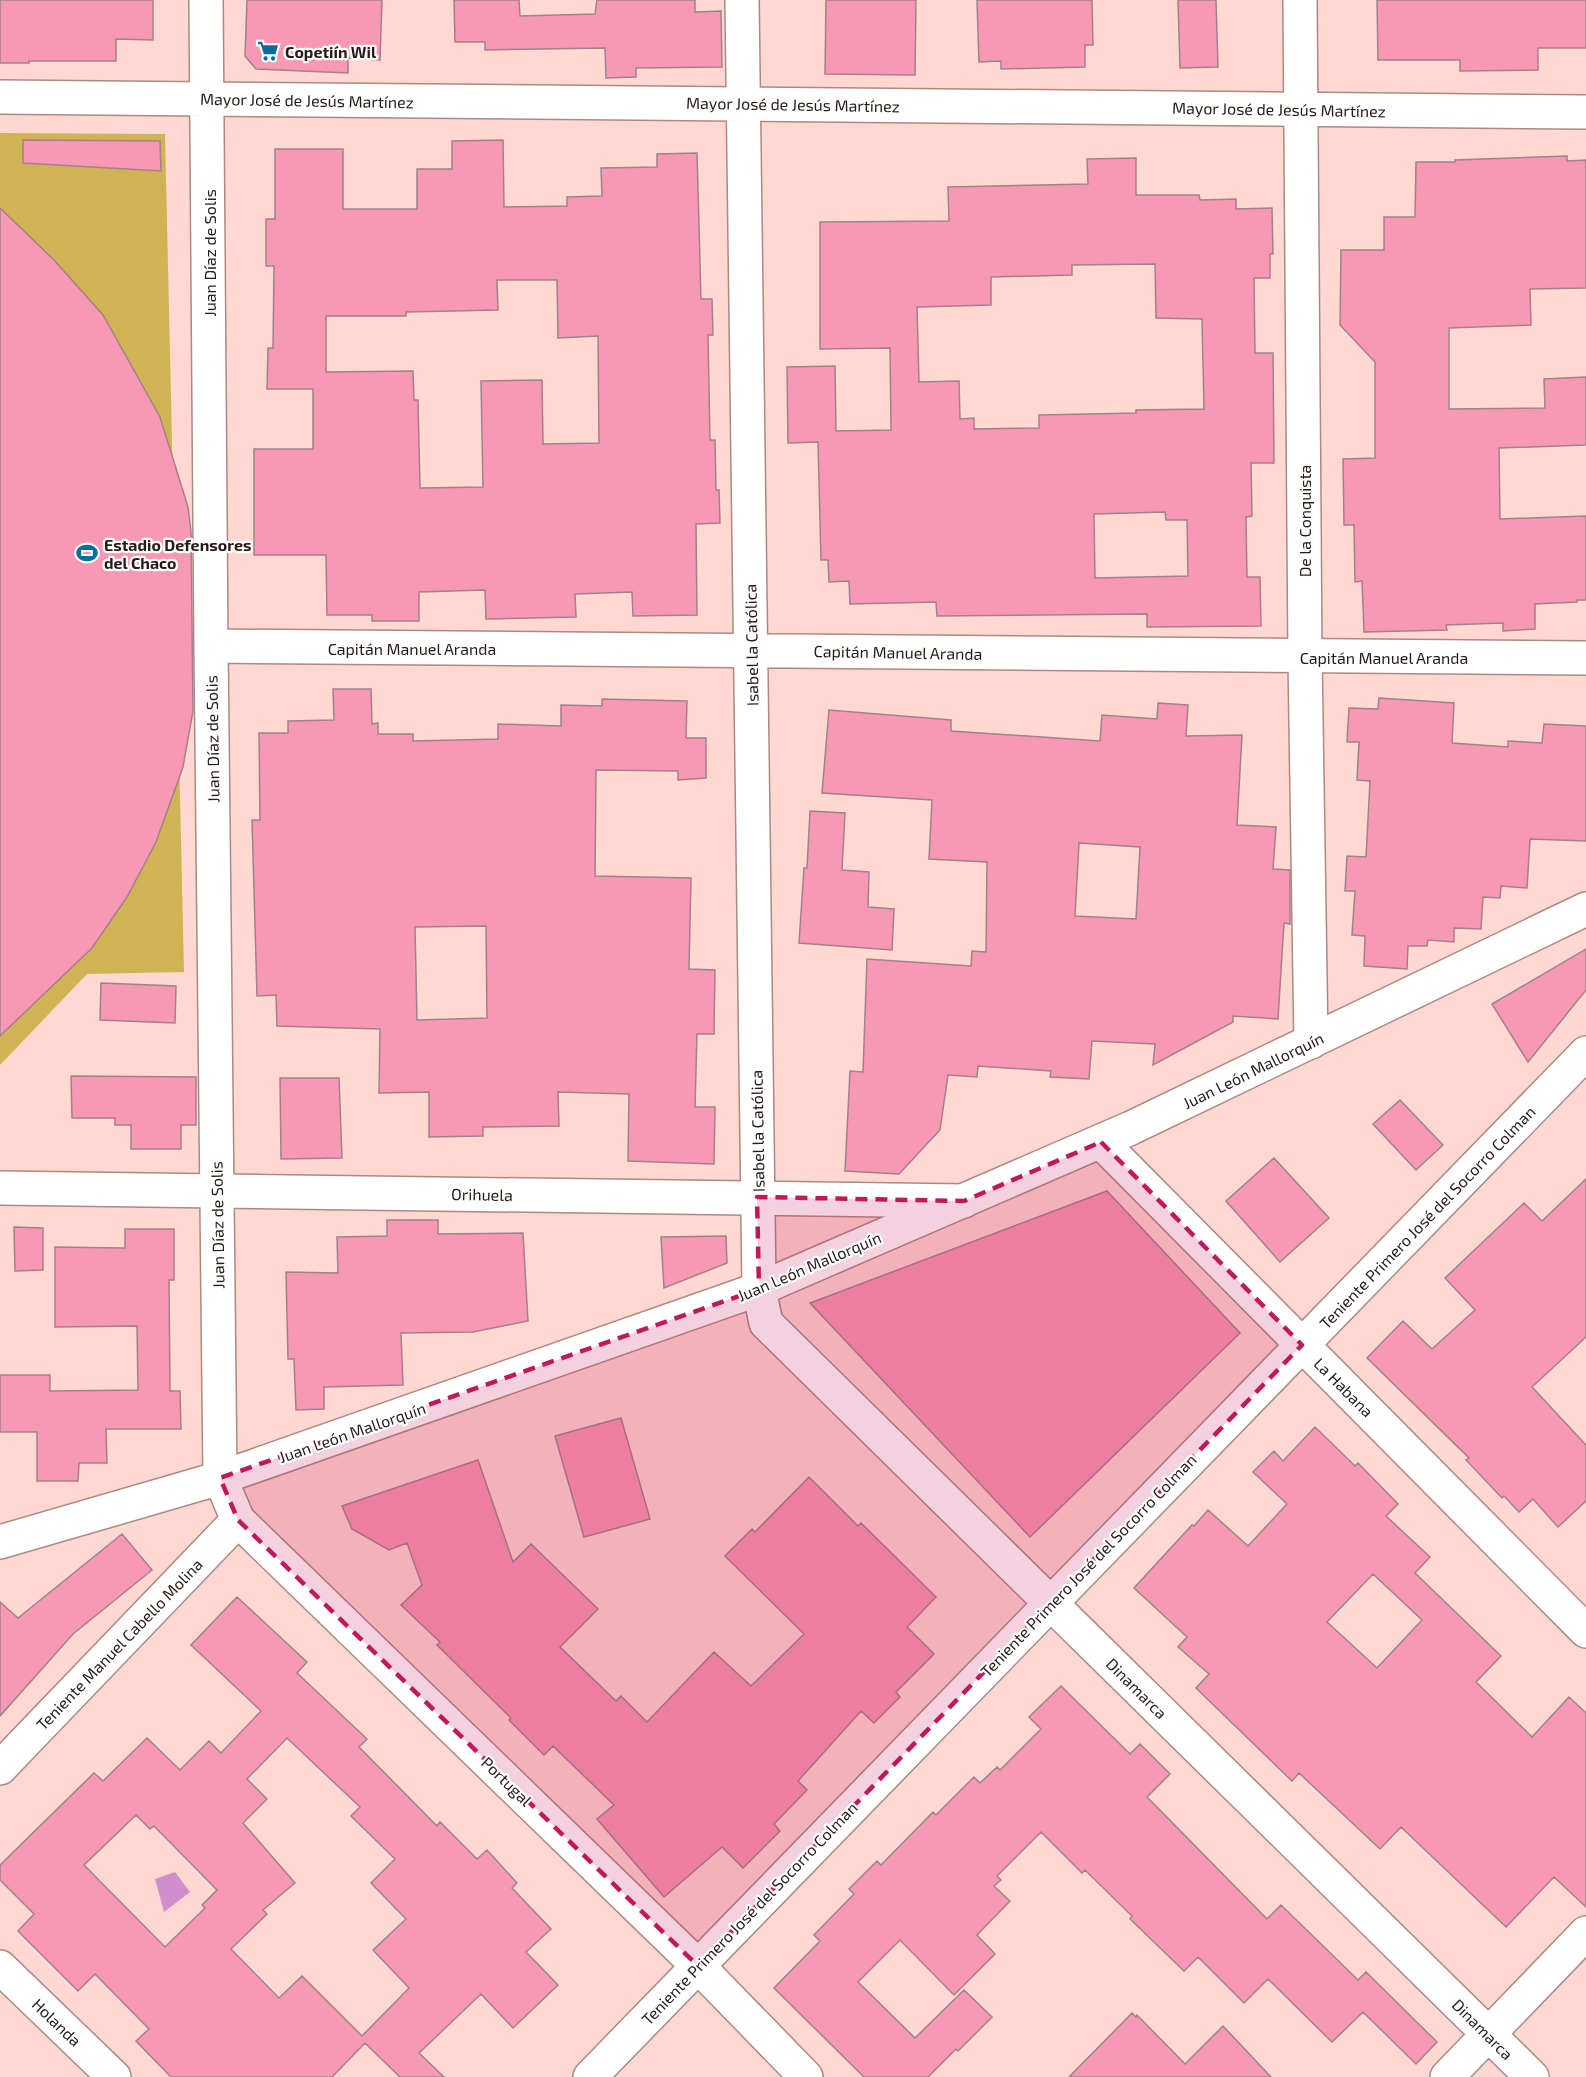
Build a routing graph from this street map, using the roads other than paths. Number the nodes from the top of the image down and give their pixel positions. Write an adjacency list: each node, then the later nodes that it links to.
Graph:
1 (206, 0): 5 (street, Juan Díaz de Solis)
2 (742, 0): 6 (street, Isabel la Católica)
3 (1300, 0): 7 (street, De la Conquista)
4 (0, 97): 5 (street, Mayor José de Jesús Martínez)
5 (208, 99): 6 (street, Mayor José de Jesús Martínez); 9 (street, Juan Díaz de Solis)
6 (744, 104): 7 (street, Mayor José de Jesús Martínez); 10 (street, Isabel la Católica)
7 (1302, 109): 8 (street, Mayor José de Jesús Martínez); 11 (street, De la Conquista)
8 (1586, 112)
9 (211, 646): 10 (street, Capitán Manuel Aranda); 18 (street, Juan Díaz de Solis)
10 (751, 651): 11 (street, Capitán Manuel Aranda); 19 (street, Isabel la Católica)
11 (1305, 657): 12 (street, Capitán Manuel Aranda); 14 (street, De la Conquista)
12 (1586, 658)
13 (1586, 909): 14 (street, Juan León Mallorquín)
14 (1311, 1042): 16 (street, Juan León Mallorquín)
15 (1586, 1053): 22 (street, Teniente Primero José del Socorro Colman)
16 (1101, 1142): 20 (street, Juan León Mallorquín); 22 (street, La Habana)
17 (0, 1188): 18 (street, Orihuela)
18 (217, 1191): 19 (street, Orihuela); 23 (street, Juan Díaz de Solis)
19 (758, 1197): 20 (street, Orihuela); 21 (street, Isabel la Católica)
20 (964, 1201): 21 (street, Juan León Mallorquín)
21 (759, 1289): 23 (street, Juan León Mallorquín); 26 (street, Dinamarca)
22 (1302, 1345): 26 (street, Teniente Primero José del Socorro Colman); 27 (street, La Habana)
23 (220, 1478): 24 (street, Portugal); 25 (street, Juan León Mallorquín)
24 (238, 1520): 28 (street, Teniente Manuel Cabello Molina); 31 (street, Portugal)
25 (0, 1542)
26 (1051, 1603): 31 (street, Teniente Primero José del Socorro Colman); 32 (street, Dinamarca)
27 (1586, 1631)
28 (0, 1768)
29 (1586, 1933): 32 (street)
30 (0, 1966): 33 (street, Holanda)
31 (698, 1966): 34 (street, Teniente Primero José del Socorro Colman); 35 (street, Portugal)
32 (1489, 2034): 36 (street); 37 (street, Dinamarca)
33 (114, 2077)
34 (590, 2077)
35 (806, 2077)
36 (1447, 2077)
37 (1532, 2077)

